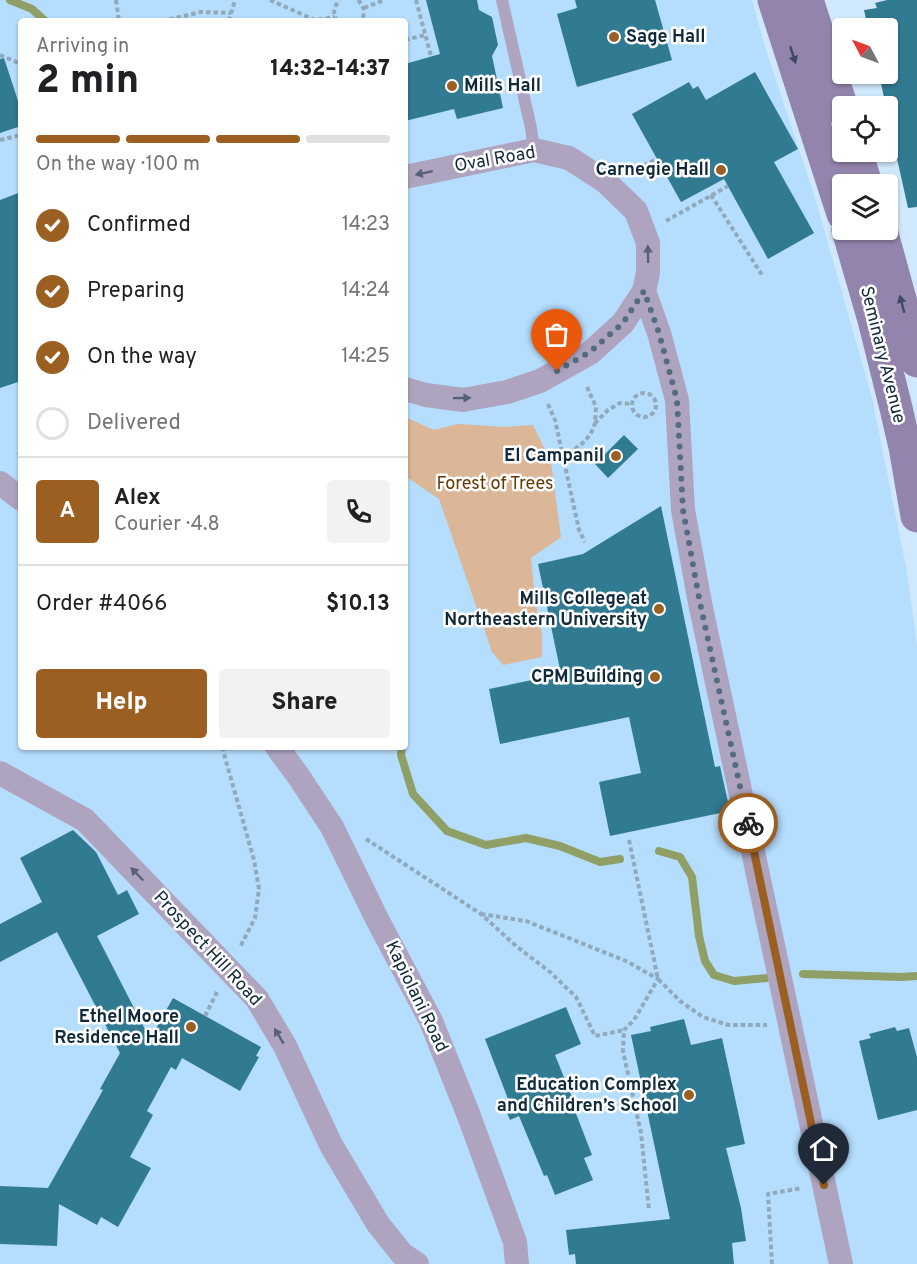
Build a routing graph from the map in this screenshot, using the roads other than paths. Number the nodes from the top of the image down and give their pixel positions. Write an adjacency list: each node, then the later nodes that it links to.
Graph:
1 (502, 0): 5 (lane)
2 (774, 0): 7 (street, one-way to 7)
3 (807, 0): 4 (street)
4 (838, 96)
5 (534, 150): 6 (street, Oval Road, one-way to 6); 10 (street, Oval Road, one-way to 5)
6 (408, 176)
7 (832, 180)
8 (851, 240): 13 (street, Seminary Avenue)
9 (884, 240): 11 (street, Seminary Avenue, one-way to 9)
10 (644, 291): 12 (street, Oval Road, one-way to 10); 21 (street)
11 (917, 361)
12 (408, 390)
13 (911, 446): 16 (street, Seminary Avenue)
14 (0, 483): 15 (street)
15 (18, 497)
16 (917, 516)
17 (279, 750): 20 (street, Kapiolani Road)
18 (0, 773): 19 (street, Prospect Hill Road, one-way to 18)
19 (417, 1264)
20 (516, 1264)
21 (842, 1264)

